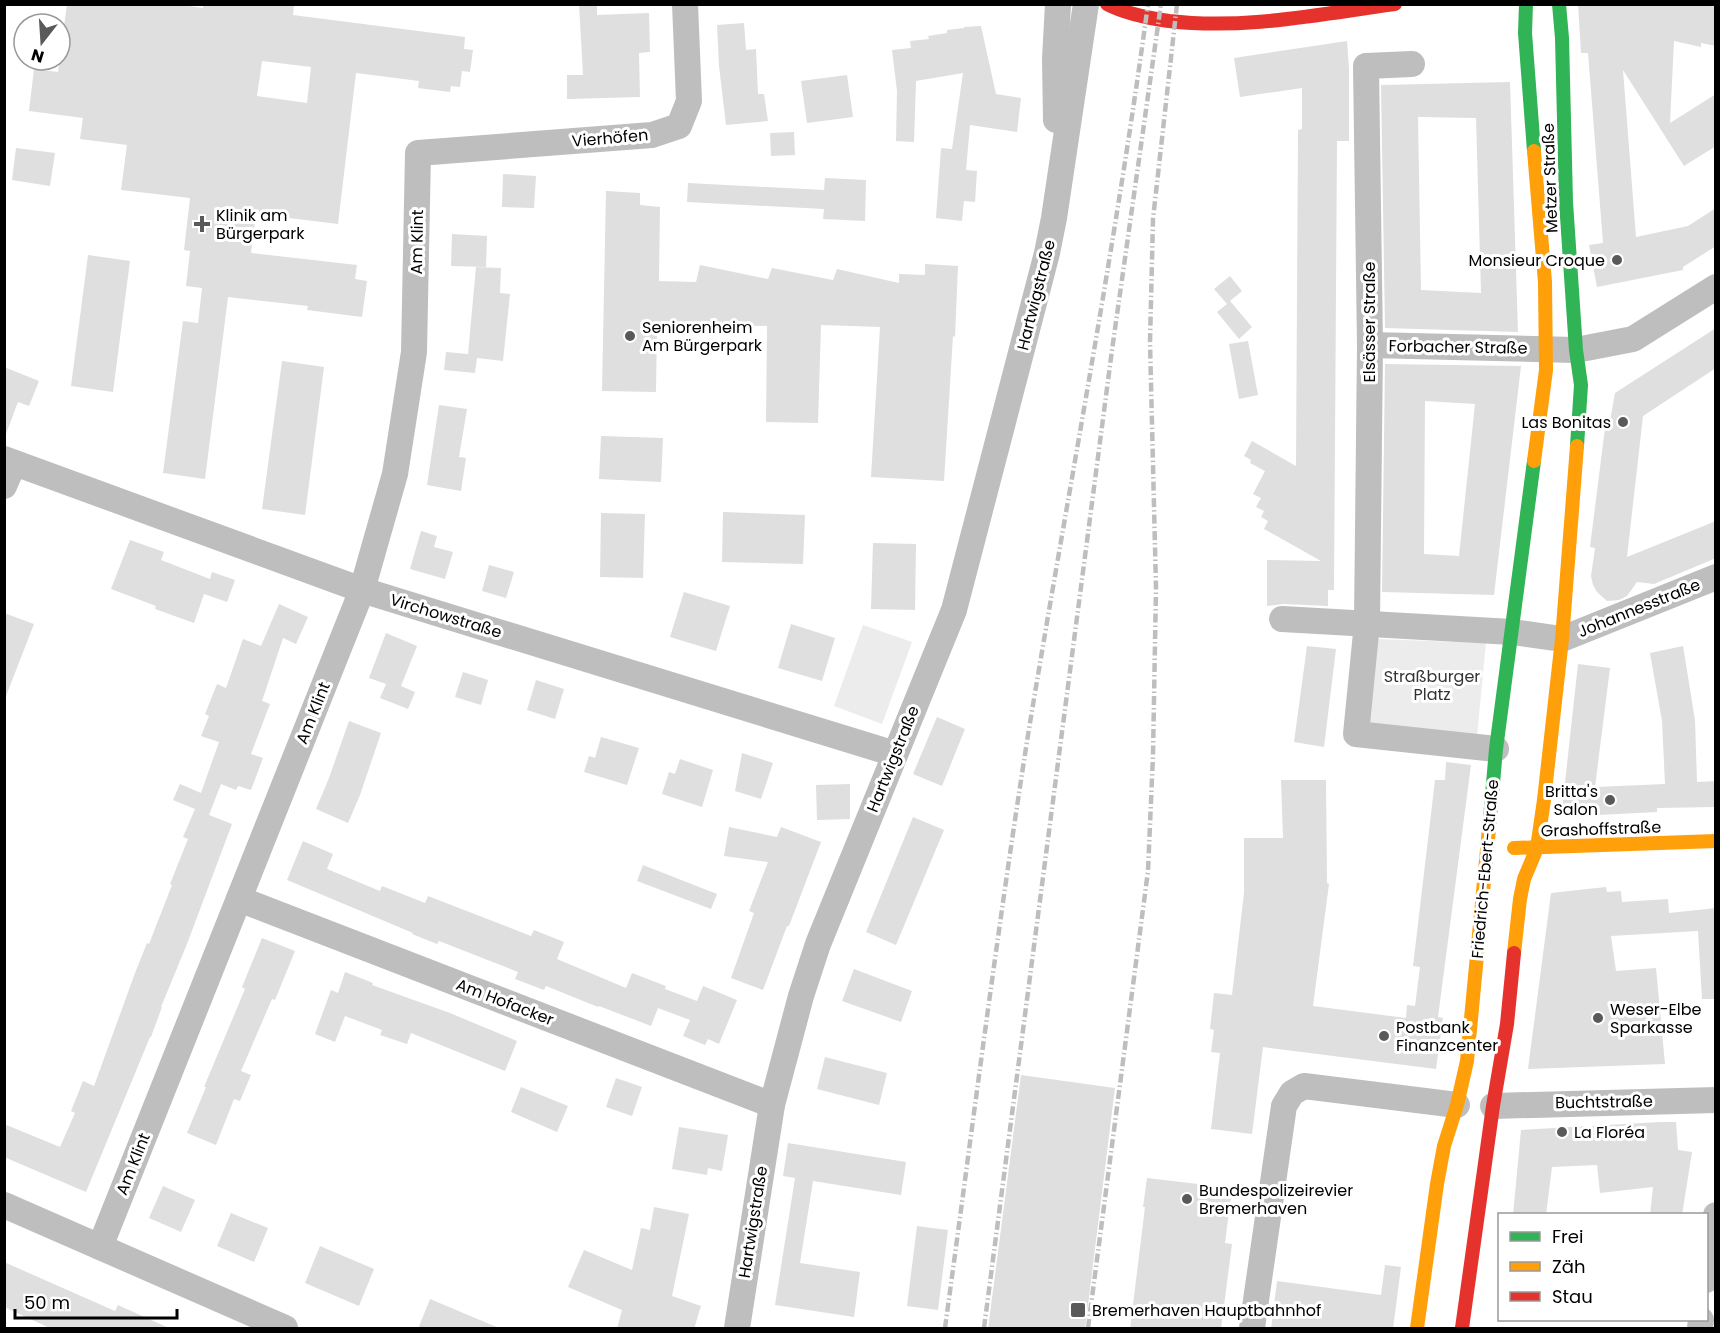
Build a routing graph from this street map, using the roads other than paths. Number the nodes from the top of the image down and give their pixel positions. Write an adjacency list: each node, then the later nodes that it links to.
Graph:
1 (686, 4): 11 (street, Vierhöfen)
2 (1058, 4): 12 (street, Hartwigstraße)
3 (1086, 4): 12 (street, Hartwigstraße)
4 (1107, 4): 9 (main road)
5 (1364, 4): 9 (main road)
6 (1395, 4): 9 (main road)
7 (1526, 4): 15 (main road, Metzer Straße)
8 (1559, 4): 16 (main road, Metzer Straße)
9 (1342, 11)
10 (1412, 64): 14 (street, Elsässer Straße)
11 (418, 153): 20 (street, Am Klint)
12 (1058, 190): 26 (street, Hartwigstraße)
13 (1716, 287): 16 (street)
14 (1370, 345): 15 (street, Forbacher Straße); 22 (street, Elsässer Straße)
15 (1546, 349): 16 (street); 23 (main road, Friedrich-Ebert-Straße)
16 (1576, 350): 24 (main road)
17 (9, 461): 18 (street); 20 (street, Virchowstraße)
18 (4, 486)
19 (1716, 577): 24 (street, Johannesstraße)
20 (362, 590): 26 (street, Virchowstraße); 30 (street, Am Klint)
21 (1282, 619): 22 (street)
22 (1367, 623): 23 (street); 25 (street)
23 (1512, 632): 24 (street); 25 (main road, Friedrich-Ebert-Straße)
24 (1562, 639): 29 (main road)
25 (1496, 749): 28 (main road, Friedrich-Ebert-Straße)
26 (895, 754): 32 (street, Hartwigstraße)
27 (1716, 841): 29 (main road, Grashoffstraße)
28 (1488, 848): 29 (main road, Grashoffstraße); 33 (main road, Friedrich-Ebert-Straße)
29 (1537, 848): 34 (main road)
30 (239, 899): 32 (street, Am Hofacker); 37 (street, Am Klint)
31 (1716, 1100): 34 (street, Buchtstraße)
32 (772, 1105): 40 (street, Hartwigstraße)
33 (1457, 1105): 34 (main road); 41 (street); 42 (main road, Friedrich-Ebert-Straße)
34 (1493, 1106): 43 (main road)
35 (4, 1205): 37 (street)
36 (1716, 1215): 38 (street)
37 (100, 1247): 39 (street)
38 (1708, 1273)
39 (285, 1329)
40 (737, 1329)
41 (1252, 1329)
42 (1417, 1329)
43 (1462, 1329)

